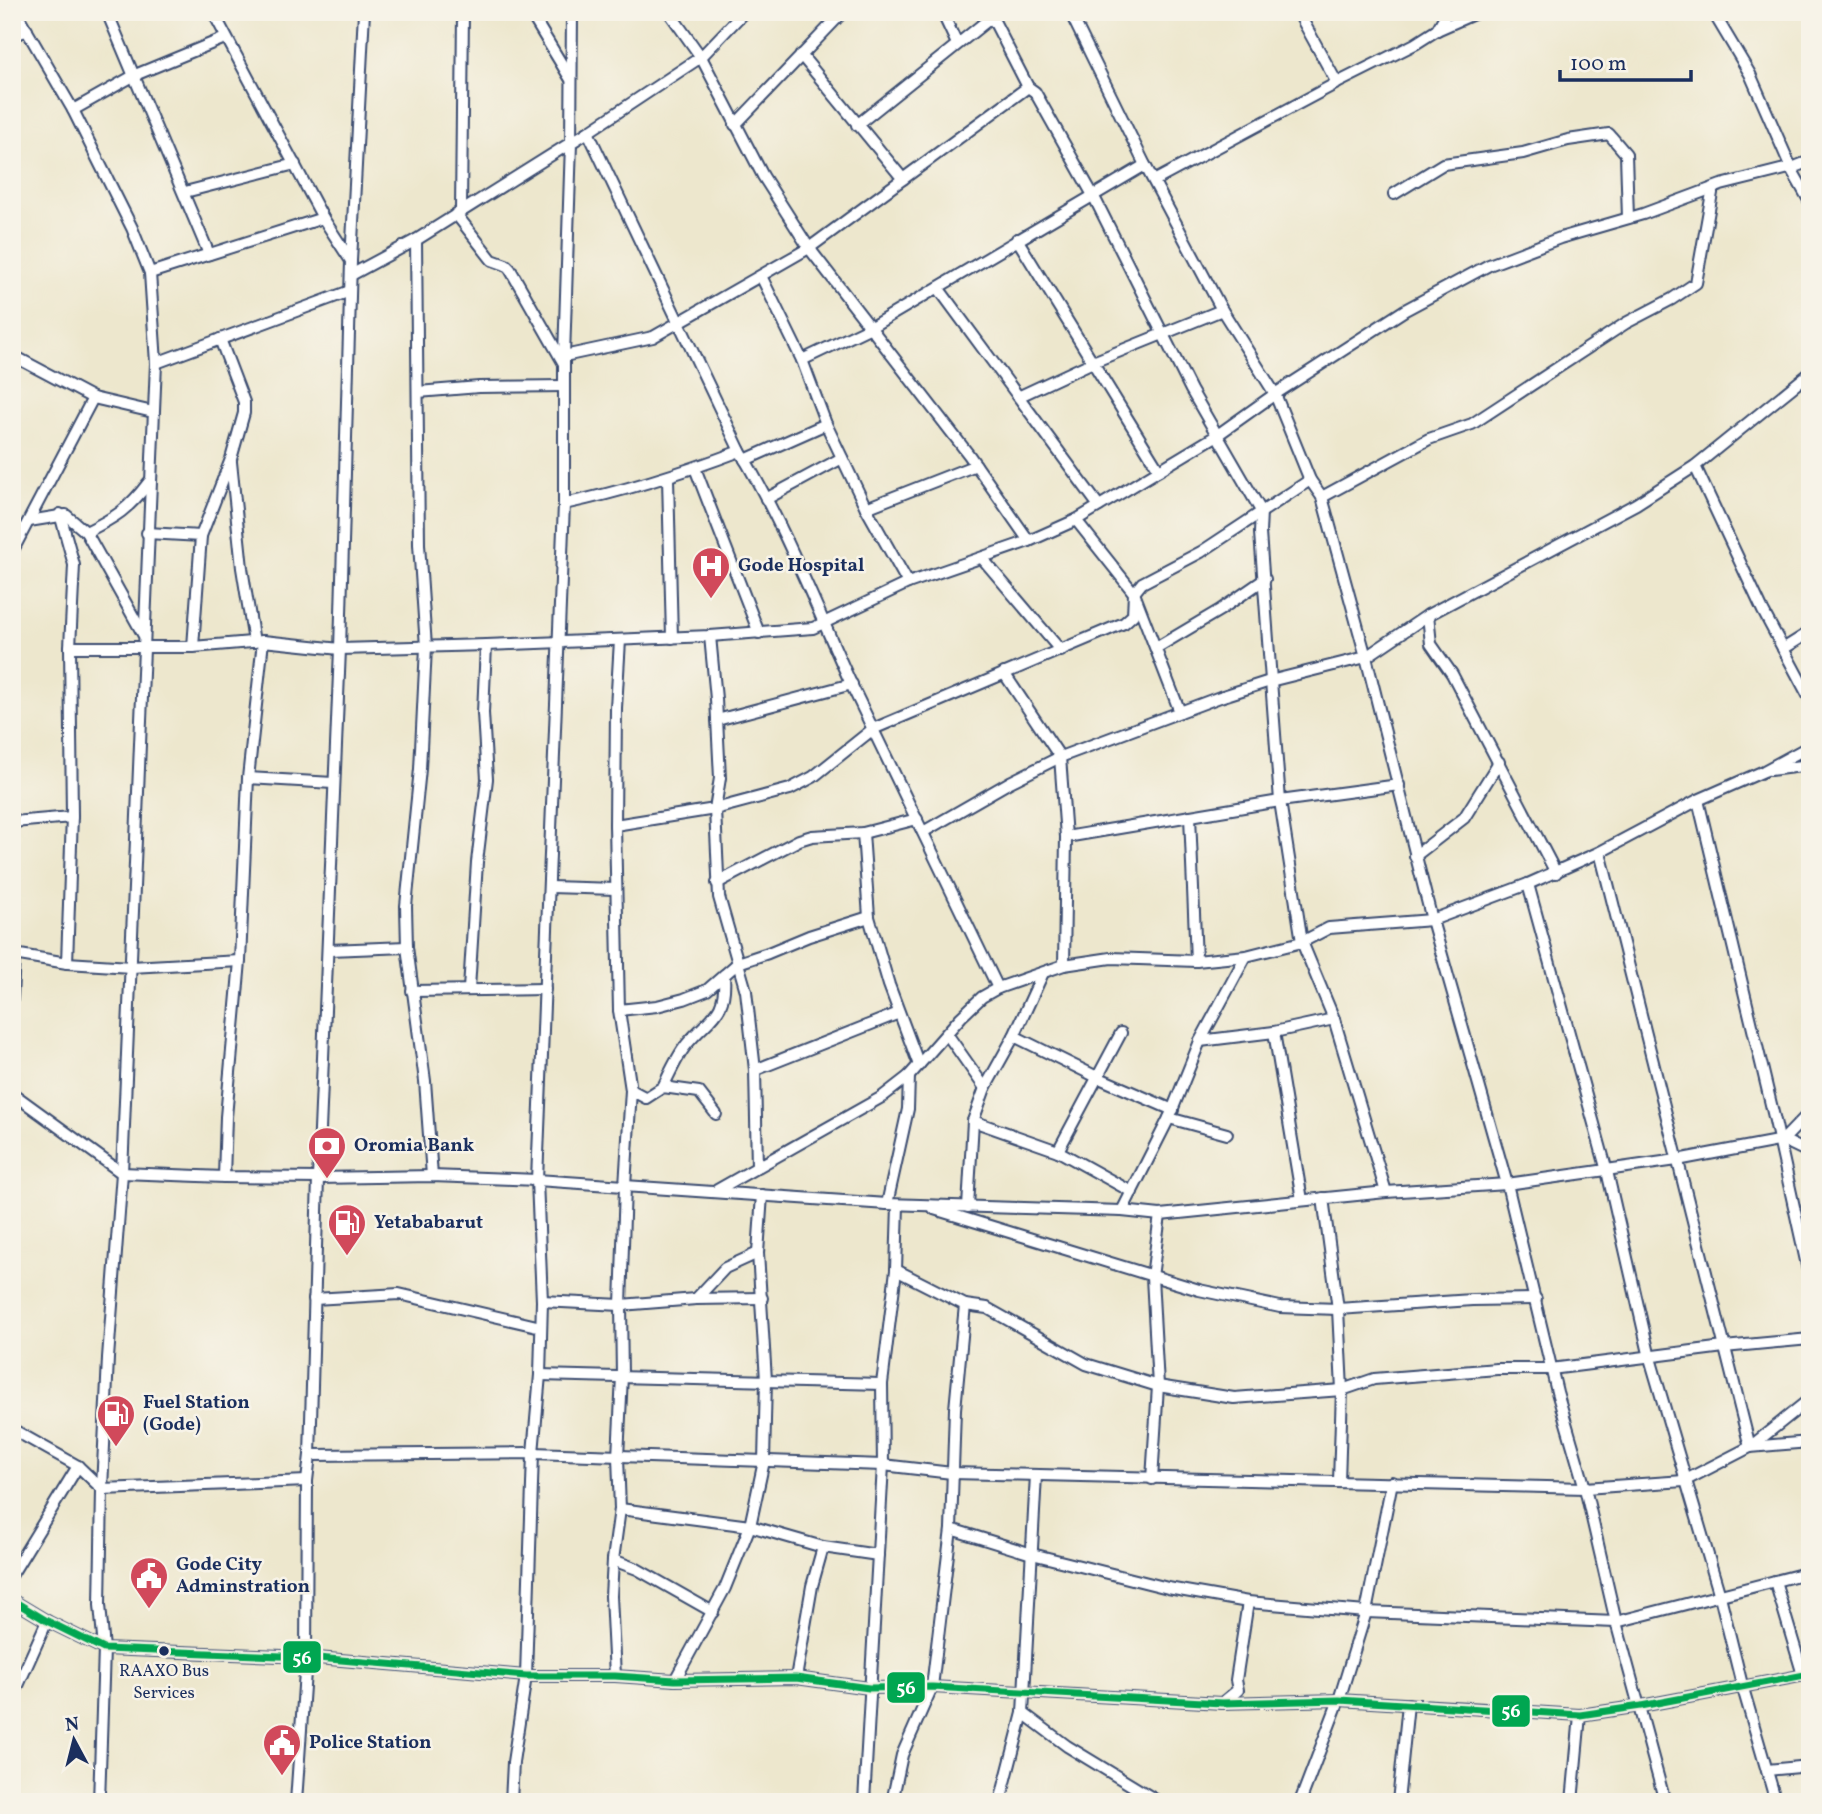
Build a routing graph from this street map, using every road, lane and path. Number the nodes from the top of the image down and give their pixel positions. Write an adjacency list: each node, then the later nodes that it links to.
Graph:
1 (16, 12): 18 (street)
2 (107, 12): 25 (street)
3 (213, 12): 21 (street)
4 (364, 12): 52 (street)
5 (463, 12): 45 (street)
6 (530, 12): 26 (street)
7 (572, 12): 26 (street)
8 (668, 12): 24 (street)
9 (744, 12): 24 (street)
10 (843, 12): 23 (street)
11 (942, 12): 22 (street)
12 (1070, 12): 36 (street)
13 (1298, 12): 27 (street)
14 (1447, 12): 19 (street)
15 (1478, 12): 19 (street)
16 (1713, 12): 37 (street)
17 (995, 15): 22 (street); 28 (street)
18 (27, 30): 20 (street); 29 (street)
19 (1437, 30): 27 (street)
20 (12, 36)
21 (225, 38): 25 (street); 35 (street)
22 (957, 44): 31 (street)
23 (801, 55): 30 (street); 31 (street)
24 (701, 57): 30 (street); 32 (street)
25 (135, 75): 29 (street); 40 (street)
26 (570, 78): 33 (street)
27 (1337, 83): 39 (street)
28 (1027, 87): 38 (street); 43 (street)
29 (73, 110): 53 (street)
30 (735, 125): 50 (street)
31 (858, 125): 38 (street)
32 (588, 132): 33 (street); 59 (street)
33 (571, 143): 45 (street); 64 (street)
34 (1810, 161): 37 (street)
35 (295, 164): 40 (street); 46 (street)
36 (1145, 165): 39 (street); 43 (street)
37 (1791, 168): 44 (street); 47 (street)
38 (903, 179): 50 (street)
39 (1154, 181): 58 (street)
40 (185, 192): 51 (street)
41 (1712, 193): 87 (street)
42 (1394, 194): 47 (street)
43 (1094, 197): 48 (street); 61 (street)
44 (1810, 202)
45 (459, 212): 49 (street); 64 (street)
46 (323, 218): 51 (street); 52 (street)
47 (1628, 218): 71 (street)
48 (1017, 239): 56 (street); 66 (street)
49 (416, 240): 54 (street); 70 (street)
50 (809, 248): 55 (street); 60 (street)
51 (209, 254): 53 (street)
52 (351, 261): 54 (street)
53 (150, 273): 67 (street)
54 (351, 275): 57 (street)
55 (761, 276): 59 (street); 65 (street)
56 (939, 289): 60 (street); 72 (street)
57 (350, 291): 62 (street); 121 (street)
58 (1222, 310): 61 (street); 71 (street)
59 (678, 322): 64 (street); 77 (street)
60 (871, 327): 65 (street); 80 (street)
61 (1163, 334): 66 (street); 76 (street)
62 (220, 339): 67 (street); 79 (street)
63 (12, 355): 73 (street)
64 (564, 359): 69 (street)
65 (802, 360): 75 (street)
66 (1093, 362): 72 (street); 83 (street)
67 (156, 363): 74 (street)
68 (1810, 373): 81 (street)
69 (564, 386): 70 (street); 89 (street)
70 (418, 392): 116 (street)
71 (1275, 394): 76 (street); 85 (street)
72 (1020, 396): 90 (street)
73 (93, 398): 74 (street); 95 (street)
74 (153, 412): 86 (street)
75 (826, 425): 77 (street); 78 (street)
76 (1216, 436): 83 (street); 92 (street)
77 (743, 455): 82 (street); 88 (street)
78 (842, 458): 88 (street); 91 (street)
79 (231, 459): 98 (street); 113 (street)
80 (976, 465): 91 (street); 99 (street)
81 (1695, 466): 105 (street); 122 (street)
82 (695, 468): 84 (street); 108 (street)
83 (1159, 470): 90 (street)
84 (668, 478): 89 (street); 111 (street)
85 (1310, 480): 87 (street); 92 (street)
86 (150, 482): 96 (street); 97 (street)
87 (1322, 497): 124 (street)
88 (766, 499): 106 (street)
89 (564, 504): 114 (street)
90 (1099, 506): 94 (street)
91 (866, 508): 103 (street)
92 (1261, 511): 102 (street); 104 (street)
93 (60, 514): 95 (street); 96 (street); 117 (street)
94 (1076, 520): 99 (street); 104 (street)
95 (29, 521): 100 (street)
96 (86, 531): 109 (street)
97 (147, 533): 98 (street); 109 (street)
98 (201, 536): 118 (street)
99 (1029, 541): 101 (street)
100 (12, 552)
101 (982, 558): 103 (street); 123 (street)
102 (1265, 579): 119 (street); 126 (street)
103 (908, 583): 106 (street)
104 (1134, 593): 119 (street); 123 (street)
105 (1428, 615): 124 (street); 134 (street)
106 (825, 623): 108 (street); 127 (street)
107 (1810, 632): 122 (street)
108 (759, 633): 110 (street)
109 (145, 636): 120 (street)
110 (710, 636): 111 (street); 130 (street)
111 (672, 638): 112 (street)
112 (620, 640): 114 (street); 147 (street)
113 (258, 641): 118 (street); 121 (street); 137 (street)
114 (559, 643): 115 (street); 156 (street)
115 (485, 645): 116 (street); 174 (street)
116 (426, 646): 121 (street); 161 (street)
117 (70, 647): 120 (street); 144 (street)
118 (193, 647): 120 (street)
119 (1156, 648): 129 (street)
120 (144, 649): 170 (street)
121 (340, 649): 138 (street)
122 (1783, 649): 128 (street)
123 (1061, 651): 125 (street)
124 (1366, 657): 126 (street); 139 (street)
125 (1003, 673): 131 (street); 133 (street)
126 (1270, 681): 129 (street); 141 (street)
127 (852, 684): 130 (street); 131 (street)
128 (1810, 699)
129 (1180, 712): 133 (street)
130 (718, 720): 142 (street)
131 (873, 729): 142 (street); 146 (street)
132 (1810, 746): 136 (street)
133 (1060, 757): 148 (street); 150 (street)
134 (1499, 762): 152 (street); 153 (street)
135 (1810, 765): 136 (street)
136 (1764, 771): 140 (street)
137 (248, 778): 138 (street); 165 (street)
138 (333, 782): 162 (street)
139 (1399, 785): 141 (street); 152 (street)
140 (1698, 800): 151 (street); 199 (street)
141 (1280, 802): 143 (street); 160 (street)
142 (715, 809): 147 (street); 154 (street)
143 (1190, 816): 150 (street); 166 (street)
144 (72, 817): 145 (street); 167 (street)
145 (13, 820): 163 (street)
146 (917, 820): 148 (street); 149 (street)
147 (615, 825): 157 (street)
148 (923, 832): 173 (street)
149 (863, 833): 154 (street); 158 (street)
150 (1066, 837): 169 (street)
151 (1600, 852): 153 (street); 202 (street)
152 (1415, 856): 159 (street)
153 (1556, 873): 155 (street)
154 (717, 883): 168 (street)
155 (1528, 884): 159 (street); 204 (street)
156 (550, 887): 157 (street); 175 (street)
157 (617, 889): 178 (street)
158 (869, 917): 168 (street); 179 (street)
159 (1432, 920): 160 (street); 210 (street)
160 (1302, 942): 164 (street); 180 (street)
161 (407, 947): 162 (street); 176 (street)
162 (329, 950): 208 (street)
163 (15, 954): 167 (street); 177 (street)
164 (1246, 956): 166 (street); 185 (street)
165 (240, 961): 170 (street); 207 (street)
166 (1196, 961): 169 (street)
167 (67, 963): 170 (street)
168 (738, 963): 172 (street); 187 (street)
169 (1064, 965): 171 (street)
170 (131, 967): 205 (street)
171 (1043, 973): 173 (street); 184 (street)
172 (724, 975): 178 (street); 190 (street)
173 (998, 988): 183 (street)
174 (469, 989): 175 (street); 176 (street)
175 (545, 989): 209 (street)
176 (412, 991): 206 (street)
177 (12, 999)
178 (619, 1010): 192 (street)
179 (899, 1013): 186 (street); 187 (street)
180 (1334, 1018): 181 (street); 214 (street)
181 (1274, 1032): 185 (street); 217 (street)
182 (1121, 1033): 189 (street)
183 (947, 1034): 186 (street); 191 (street)
184 (1014, 1035): 189 (street); 191 (street)
185 (1200, 1041): 196 (street)
186 (919, 1065): 188 (street)
187 (755, 1070): 203 (street)
188 (909, 1076): 203 (street); 218 (street)
189 (1097, 1076): 196 (street); 200 (street)
190 (663, 1087): 192 (street); 195 (street)
191 (985, 1088): 197 (street)
192 (631, 1090): 211 (street)
193 (12, 1093): 205 (street)
194 (1810, 1112): 199 (street)
195 (716, 1114)
196 (1171, 1114): 198 (street); 213 (street)
197 (973, 1121): 200 (street); 220 (street)
198 (1227, 1134)
199 (1781, 1140): 201 (street); 202 (street); 226 (street)
200 (1058, 1151): 213 (street)
201 (1810, 1153)
202 (1677, 1160): 204 (street); 237 (street)
203 (757, 1167): 212 (street)
204 (1607, 1171): 210 (street); 238 (street)
205 (122, 1173): 207 (street); 263 (street)
206 (432, 1176): 208 (street); 209 (street)
207 (224, 1177): 208 (street)
208 (318, 1178): 228 (street)
209 (537, 1180): 211 (street); 231 (street)
210 (1507, 1184): 214 (street); 230 (street)
211 (625, 1186): 212 (street); 232 (street)
212 (711, 1192): 215 (street)
213 (1132, 1192): 221 (street)
214 (1386, 1192): 216 (street)
215 (762, 1195): 218 (street); 223 (street)
216 (1323, 1198): 217 (street); 234 (street)
217 (1302, 1200): 222 (street)
218 (893, 1204): 219 (street); 224 (street)
219 (919, 1204): 220 (street); 225 (street)
220 (968, 1207): 221 (street)
221 (1122, 1211): 222 (street)
222 (1160, 1215): 225 (street)
223 (758, 1253): 227 (street); 229 (street)
224 (896, 1270): 233 (street); 243 (street)
225 (1152, 1277): 234 (street); 244 (street)
226 (1810, 1279)
227 (762, 1298): 229 (street); 242 (street)
228 (314, 1299): 235 (street); 251 (street)
229 (696, 1299): 232 (street)
230 (1536, 1299): 234 (street); 239 (street)
231 (542, 1301): 232 (street); 235 (street)
232 (621, 1305): 241 (street)
233 (965, 1305): 244 (street); 256 (street)
234 (1338, 1309): 245 (street)
235 (541, 1327): 240 (street)
236 (1810, 1339): 237 (street)
237 (1724, 1347): 238 (street); 249 (street)
238 (1650, 1358): 239 (street); 260 (street)
239 (1551, 1369): 245 (street); 264 (street)
240 (540, 1375): 241 (street); 250 (street)
241 (622, 1376): 242 (street); 252 (street)
242 (766, 1380): 243 (street); 253 (street)
243 (882, 1384): 254 (street)
244 (1158, 1386): 245 (street); 258 (street)
245 (1342, 1390): 261 (street)
246 (1810, 1399): 249 (street)
247 (12, 1429): 255 (street)
248 (1810, 1442): 249 (street)
249 (1750, 1447): 260 (street)
250 (533, 1453): 251 (street); 252 (street); 285 (street)
251 (310, 1455): 259 (street)
252 (618, 1457): 253 (street); 265 (street)
253 (764, 1461): 254 (street); 266 (street)
254 (883, 1465): 256 (street); 270 (street)
255 (78, 1466): 263 (street); 273 (street)
256 (952, 1473): 257 (street); 267 (street)
257 (1036, 1475): 258 (street); 269 (street)
258 (1152, 1479): 261 (street)
259 (307, 1481): 263 (street); 283 (street)
260 (1684, 1481): 264 (street); 275 (street)
261 (1339, 1482): 262 (street)
262 (1392, 1482): 264 (street); 279 (street)
263 (102, 1489): 282 (street)
264 (1585, 1489): 281 (street)
265 (620, 1509): 266 (street); 271 (street)
266 (750, 1526): 268 (street); 278 (street)
267 (951, 1529): 269 (street); 290 (street)
268 (823, 1547): 270 (street); 287 (street)
269 (1032, 1554): 277 (street); 292 (street)
270 (878, 1555): 291 (street)
271 (613, 1560): 278 (street); 286 (street)
272 (1810, 1572): 274 (street)
273 (12, 1574)
274 (1774, 1581): 275 (street); 284 (street)
275 (1720, 1596): 281 (street); 289 (street)
276 (12, 1600): 280 (street)
277 (1248, 1602): 279 (street); 295 (street)
278 (713, 1612): 288 (street)
279 (1366, 1612): 281 (street); 294 (street)
280 (47, 1621): 282 (street); 293 (street)
281 (1616, 1622): 297 (street)
282 (104, 1649): 283 (street); 302 (street)
283 (306, 1657): 285 (street); 303 (street)
284 (1806, 1674): 289 (street)
285 (526, 1676): 286 (street); 304 (street)
286 (615, 1676): 288 (street)
287 (796, 1678): 288 (street); 291 (street)
288 (676, 1680)
289 (1742, 1685): 297 (street); 301 (street)
290 (932, 1687): 291 (street); 292 (street); 306 (street)
291 (869, 1688): 305 (street)
292 (1025, 1694): 295 (street); 298 (street)
293 (12, 1699)
294 (1339, 1700): 295 (street); 296 (street); 309 (street)
295 (1222, 1703)
296 (1408, 1704): 299 (street); 310 (street)
297 (1641, 1706): 299 (street); 312 (street)
298 (1023, 1713): 307 (street); 308 (street)
299 (1580, 1714): 311 (street)
300 (1810, 1766): 301 (street)
301 (1767, 1770): 313 (street)
302 (99, 1802)
303 (296, 1802)
304 (512, 1802)
305 (864, 1802)
306 (892, 1802)
307 (1000, 1802)
308 (1159, 1802)
309 (1300, 1802)
310 (1398, 1802)
311 (1572, 1802)
312 (1665, 1802)
313 (1776, 1802)

